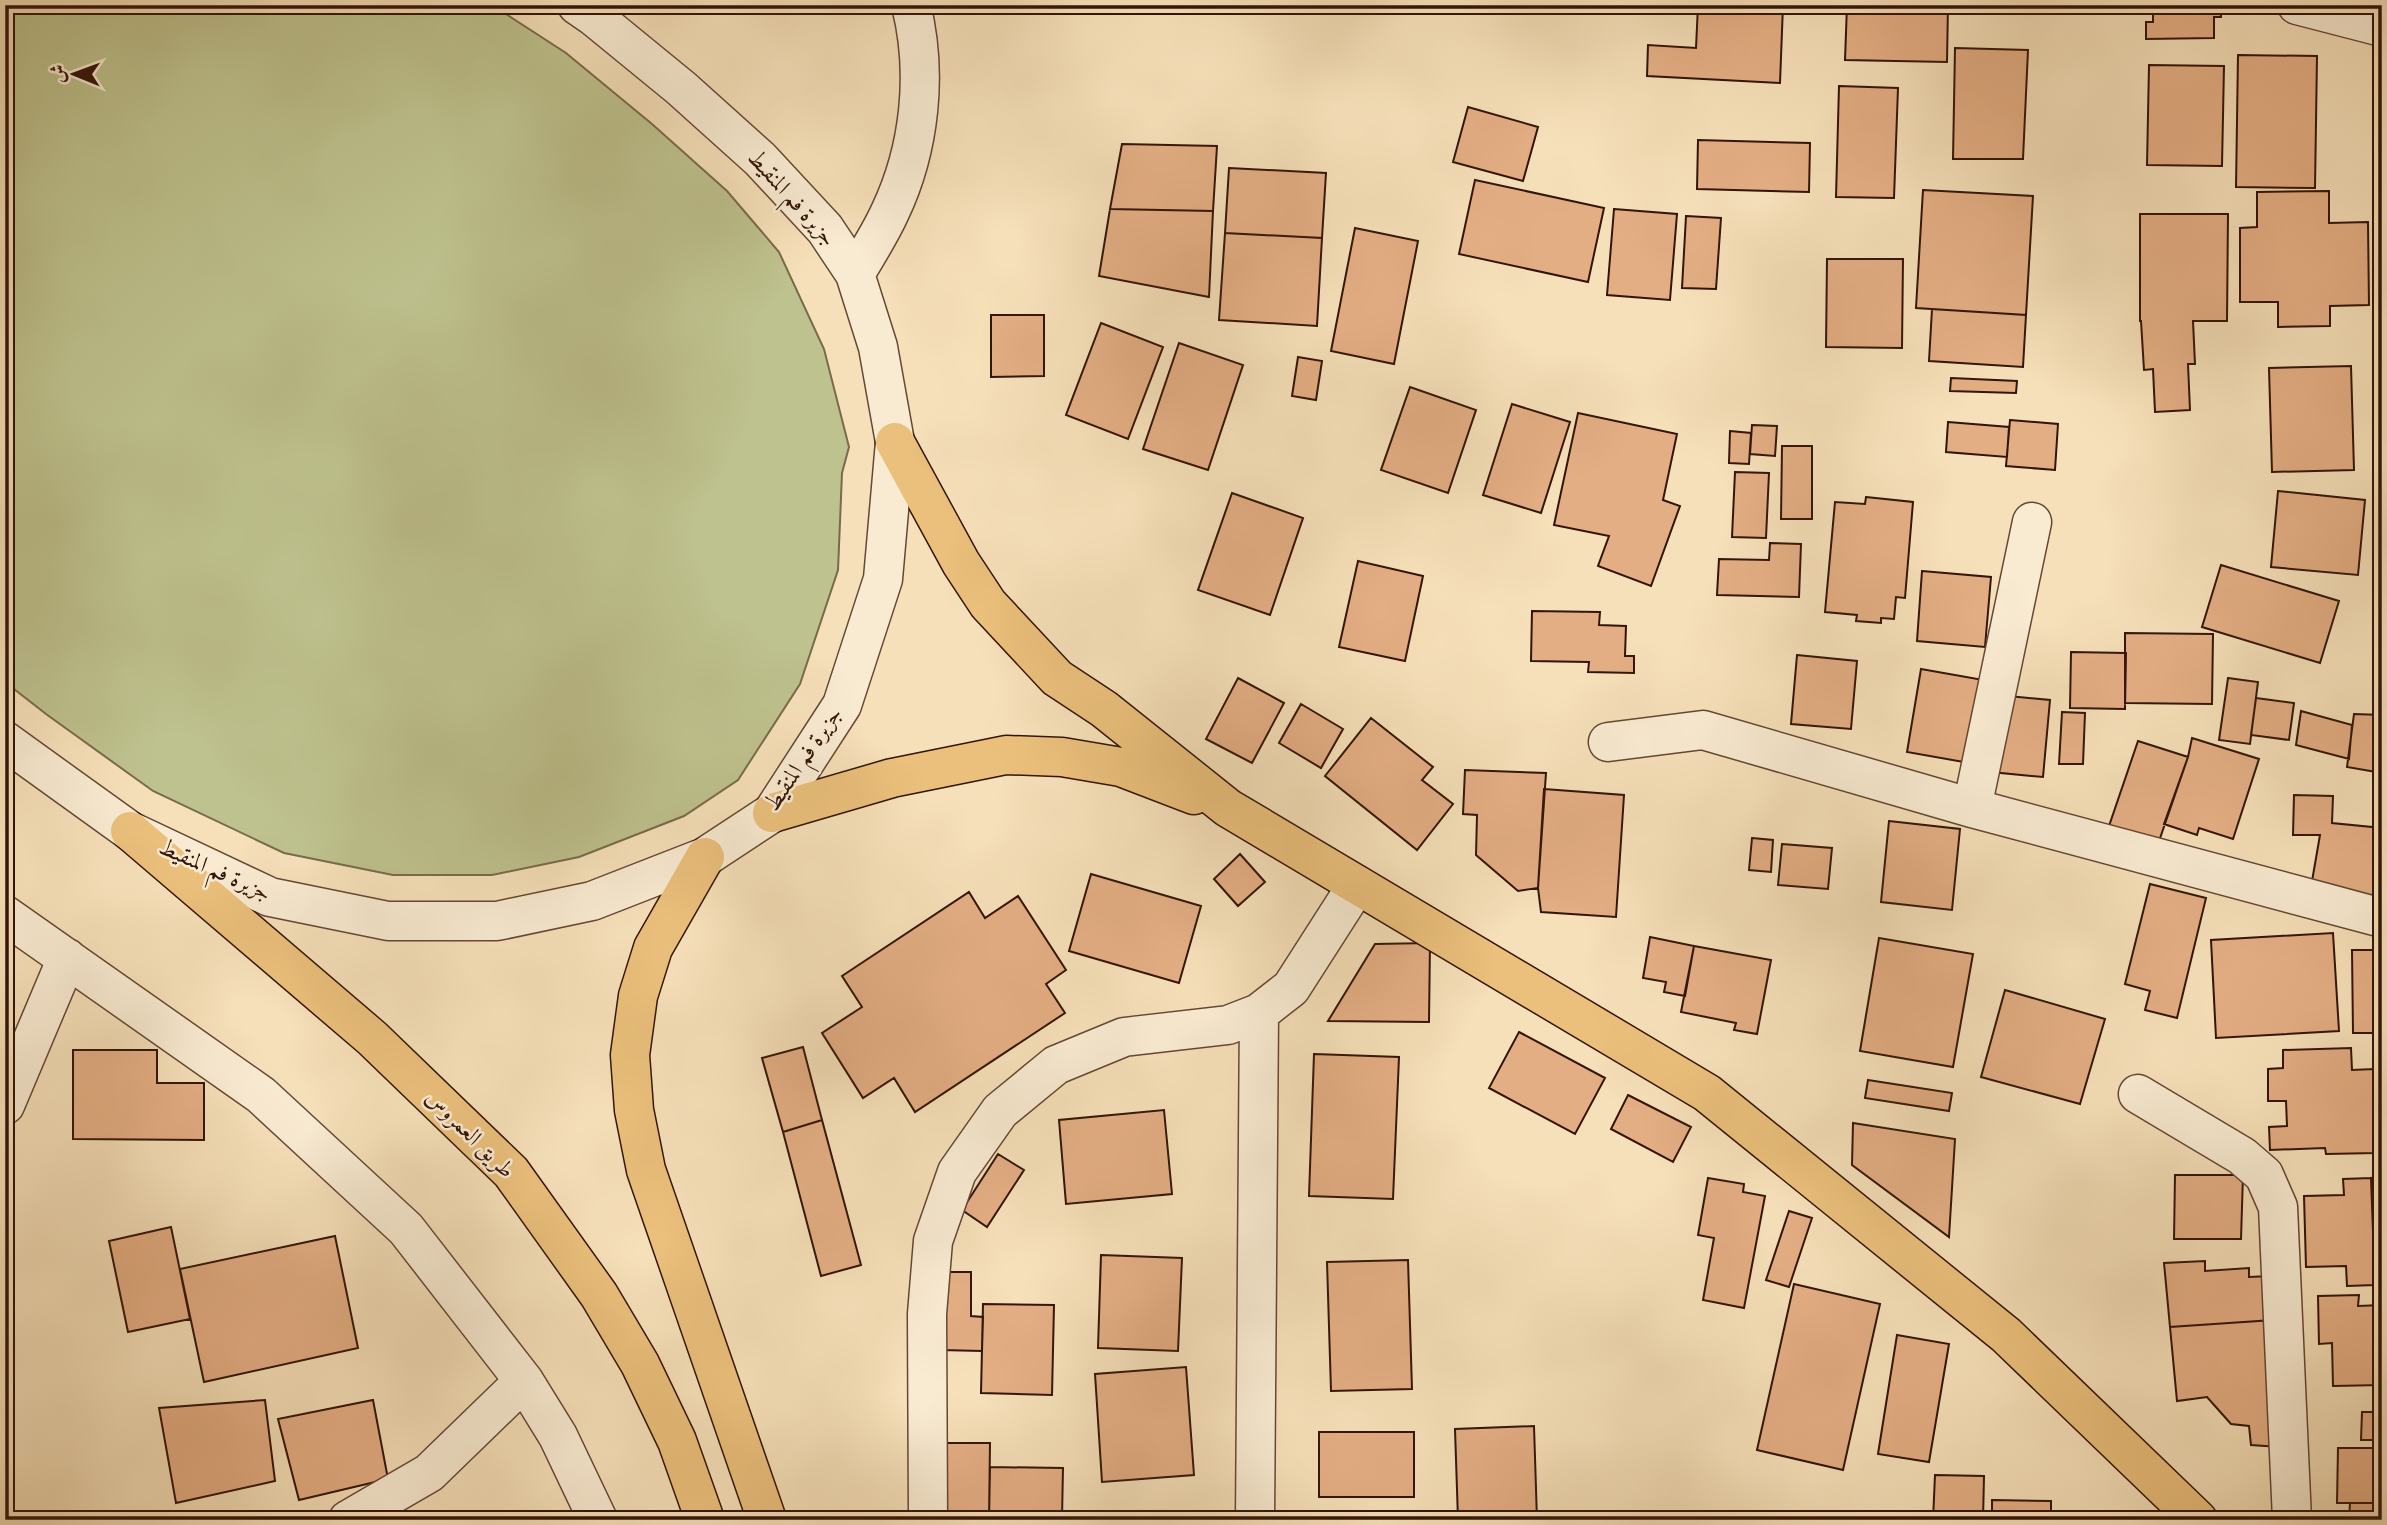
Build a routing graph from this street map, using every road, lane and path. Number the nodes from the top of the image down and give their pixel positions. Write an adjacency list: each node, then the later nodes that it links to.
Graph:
1 (577, 5): 5 (street, جزيرة فم المنقيط)
2 (911, 5): 5 (street)
3 (2297, 5): 4 (street)
4 (2382, 27)
5 (855, 274): 6 (street, جزيرة فم المنقيط)
6 (895, 442): 10 (main road); 12 (street, جزيرة فم المنقيط)
7 (2032, 522): 11 (street)
8 (5, 741): 13 (street, جزيرة فم المنقيط)
9 (1608, 742): 11 (street)
10 (1228, 808): 12 (main road); 15 (main road)
11 (1972, 808): 17 (street)
12 (772, 813): 14 (street, جزيرة فم المنقيط)
13 (130, 831): 14 (street, جزيرة فم المنقيط); 25 (main road, طريق العمروس)
14 (705, 857): 26 (main road)
15 (1357, 885): 19 (street); 29 (main road)
16 (5, 915): 18 (street)
17 (2382, 918)
18 (67, 958): 21 (street); 22 (street)
19 (1259, 1013): 27 (street); 28 (street)
20 (2138, 1094): 30 (street)
21 (5, 1105)
22 (524, 1381): 23 (street); 24 (street)
23 (348, 1520)
24 (598, 1520)
25 (705, 1520)
26 (767, 1520)
27 (928, 1520)
28 (1255, 1520)
29 (2198, 1520)
30 (2292, 1520)

